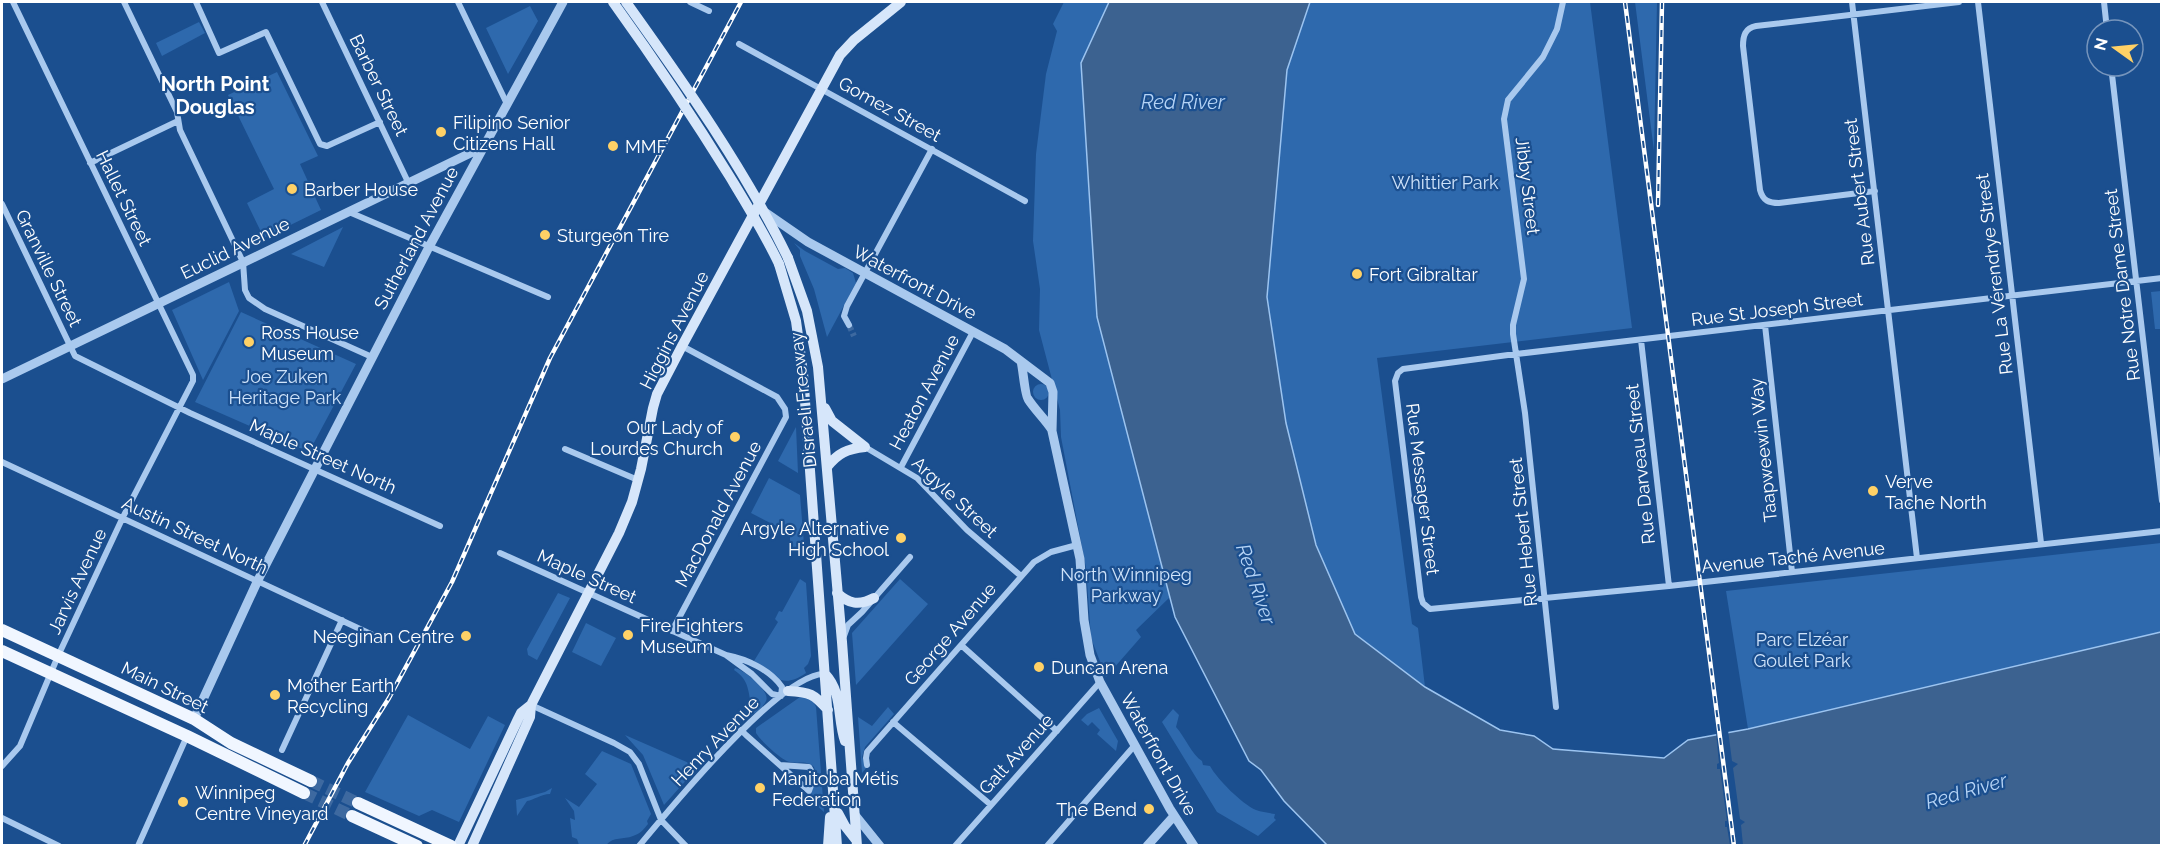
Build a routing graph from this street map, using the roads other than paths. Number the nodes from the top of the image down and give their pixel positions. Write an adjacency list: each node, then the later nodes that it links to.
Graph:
1 (13, 2): 27 (street, Hallet Street)
2 (124, 2): 23 (street)
3 (196, 2): 24 (street)
4 (322, 2): 24 (street, Barber Street)
5 (458, 2): 22 (street)
6 (563, 2): 22 (street, Sutherland Avenue)
7 (613, 2): 35 (main road, Disraeli Freeway, bridge)
8 (626, 2): 35 (main road, Disraeli Freeway, bridge)
9 (690, 2): 16 (street)
10 (901, 2): 21 (main road, Higgins Avenue)
11 (1563, 2): 50 (street, Jibby Street)
12 (1852, 2): 17 (street, Rue Aubert Street)
13 (1959, 2): 17 (street)
14 (1978, 2): 40 (street, Rue La Vérendrye Street)
15 (2104, 2): 18 (street)
16 (709, 11)
17 (1854, 14): 29 (street, Rue Aubert Street); 29 (street)
18 (2106, 18)
19 (739, 44): 21 (street, Gomez Street)
20 (2112, 78): 39 (street, Rue Notre Dame Street)
21 (822, 89): 26 (street, Gomez Street); 33 (main road, Higgins Avenue)
22 (507, 105): 25 (street, Sutherland Avenue)
23 (178, 122): 27 (street); 36 (street)
24 (380, 122): 28 (street, Barber Street)
25 (483, 147): 28 (street, Euclid Avenue); 34 (street, Sutherland Avenue)
26 (932, 149): 30 (street, Gomez Street); 37 (street)
27 (90, 163): 42 (street, Hallet Street)
28 (408, 182): 32 (street, Euclid Avenue)
29 (1875, 191): 43 (street, Rue Aubert Street)
30 (1025, 201)
31 (2, 204): 48 (street, Granville Street)
32 (348, 212): 34 (street); 36 (street, Euclid Avenue)
33 (755, 213): 37 (street, Waterfront Drive); 49 (main road, Higgins Avenue)
34 (429, 247): 41 (street); 51 (street, Sutherland Avenue)
35 (784, 261): 58 (main road, Disraeli Freeway); 97 (main road, Disraeli Freeway)
36 (243, 262): 42 (street, Euclid Avenue); 51 (street)
37 (865, 274): 44 (street); 46 (street, Waterfront Drive)
38 (2162, 278): 39 (street, Rue St Joseph Street)
39 (2136, 281): 40 (street, Rue St Joseph Street); 69 (street, Rue Notre Dame Street)
40 (2012, 296): 43 (street, Rue St Joseph Street); 73 (street, Rue La Vérendrye Street)
41 (548, 297)
42 (159, 304): 48 (street, Euclid Avenue); 60 (street, Hallet Street)
43 (1888, 311): 45 (street, Rue St Joseph Street); 77 (street, Rue Aubert Street)
44 (849, 325)
45 (1765, 325): 47 (street, Rue St Joseph Street); 78 (street, Taapweewin Way)
46 (973, 332): 52 (street, Waterfront Drive); 66 (street, Heaton Avenue)
47 (1641, 340): 50 (street, Rue St Joseph Street); 81 (street, Rue Darveau Street)
48 (70, 346): 54 (street, Euclid Avenue); 60 (street, Maple Street North)
49 (682, 346): 68 (main road, Higgins Avenue); 89 (street, MacDonald Avenue)
50 (1518, 354): 53 (street, Rue St Joseph Street); 85 (street, Rue Hebert Street)
51 (372, 357): 67 (street, Sutherland Avenue)
52 (1021, 361): 55 (street, Waterfront Drive); 56 (street, Waterfront Drive)
53 (1398, 373): 86 (street, Rue Messager Street)
54 (2, 379)
55 (1046, 380): 56 (street); 57 (street, Waterfront Drive)
56 (1026, 388): 59 (street, Waterfront Drive)
57 (1053, 394): 59 (street); 61 (street, Waterfront Drive)
58 (822, 402): 62 (main road); 65 (main road, Disraeli Freeway)
59 (1032, 404): 61 (street, Waterfront Drive)
60 (179, 408): 67 (street, Maple Street North); 70 (street, Jarvis Avenue)
61 (1052, 431): 74 (street, Waterfront Drive)
62 (865, 447): 65 (main road); 66 (street, Argyle Street)
63 (565, 449): 68 (street)
64 (2, 462): 70 (street, Austin Street North)
65 (827, 467): 83 (main road, Disraeli Freeway)
66 (901, 467): 79 (street, Argyle Street)
67 (315, 468): 71 (street, Maple Street North); 80 (street, Sutherland Avenue)
68 (638, 480): 82 (main road, Higgins Avenue)
69 (2162, 501)
70 (123, 517): 80 (street, Austin Street North); 94 (street, Jarvis Avenue)
71 (440, 526)
72 (2162, 531): 73 (street, Avenue Taché Avenue)
73 (2041, 543): 77 (street, Avenue Taché Avenue)
74 (1077, 545): 79 (street, George Avenue); 98 (street, Waterfront Drive)
75 (500, 553): 82 (street, Maple Street)
76 (910, 557): 84 (street)
77 (1917, 558): 78 (street, Avenue Taché Avenue)
78 (1792, 572): 81 (street, Avenue Taché Avenue)
79 (1021, 576): 92 (street, George Avenue)
80 (258, 580): 87 (street, Austin Street North); 103 (street, Sutherland Avenue)
81 (1669, 586): 85 (street, Avenue Taché Avenue)
82 (588, 593): 89 (street, Maple Street); 100 (main road, Higgins Avenue)
83 (837, 593): 84 (main road); 91 (main road, Disraeli Freeway)
84 (873, 598): 91 (street)
85 (1546, 598): 86 (street, Avenue Taché Avenue); 101 (street, Rue Hebert Street)
86 (1427, 608)
87 (342, 620): 90 (street, Austin Street North); 109 (street)
88 (2, 630): 94 (main road, Main Street)
89 (672, 632): 95 (street, Maple Street)
90 (375, 636)
91 (842, 642): 110 (main road, Disraeli Freeway)
92 (961, 645): 104 (street, George Avenue); 106 (street)
93 (2, 651): 96 (main road, Main Street)
94 (58, 656): 96 (street, Jarvis Avenue); 103 (main road, Main Street)
95 (726, 656): 99 (street, Maple Street); 99 (street, Maple Street)
96 (51, 674): 107 (main road, Main Street); 114 (street, Jarvis Avenue)
97 (825, 674): 99 (street, Henry Avenue); 102 (main road, Disraeli Freeway); 110 (main road)
98 (1100, 682): 106 (street, Galt Avenue); 108 (street, Waterfront Drive)
99 (785, 693): 102 (main road); 105 (street, Henry Avenue)
100 (531, 705): 124 (street); 131 (main road, Higgins Avenue); 132 (main road, Higgins Avenue)
101 (1556, 707)
102 (828, 710): 112 (main road, Disraeli Freeway)
103 (194, 719): 115 (main road, Main Street)
104 (893, 722): 113 (street, George Avenue); 118 (street)
105 (741, 730): 111 (street); 124 (street, Henry Avenue)
106 (1057, 731): 118 (street, Galt Avenue)
107 (187, 736): 116 (main road, Main Street); 128 (street)
108 (1135, 746): 122 (street, Waterfront Drive); 139 (street)
109 (282, 750)
110 (850, 756): 120 (main road, Disraeli Freeway)
111 (780, 765): 111 (street)
112 (832, 765): 119 (main road, Disraeli Freeway); 135 (main road)
113 (867, 765)
114 (2, 766)
115 (311, 781)
116 (304, 793)
117 (358, 803): 130 (main road)
118 (991, 805): 138 (street, Galt Avenue)
119 (835, 807): 126 (main road); 136 (main road, Disraeli Freeway)
120 (855, 815): 126 (main road, Disraeli Freeway); 137 (street)
121 (352, 816): 125 (main road)
122 (1174, 816): 140 (street); 141 (street, Waterfront Drive)
123 (2, 819): 127 (street)
124 (661, 820): 133 (street, Henry Avenue); 134 (street)
125 (405, 842): 129 (main road)
126 (859, 844)
127 (59, 846)
128 (138, 846)
129 (417, 846)
130 (451, 846)
131 (458, 846)
132 (472, 846)
133 (639, 846)
134 (686, 846)
135 (828, 846)
136 (837, 846)
137 (880, 846)
138 (955, 846)
139 (1047, 846)
140 (1147, 846)
141 (1194, 846)

